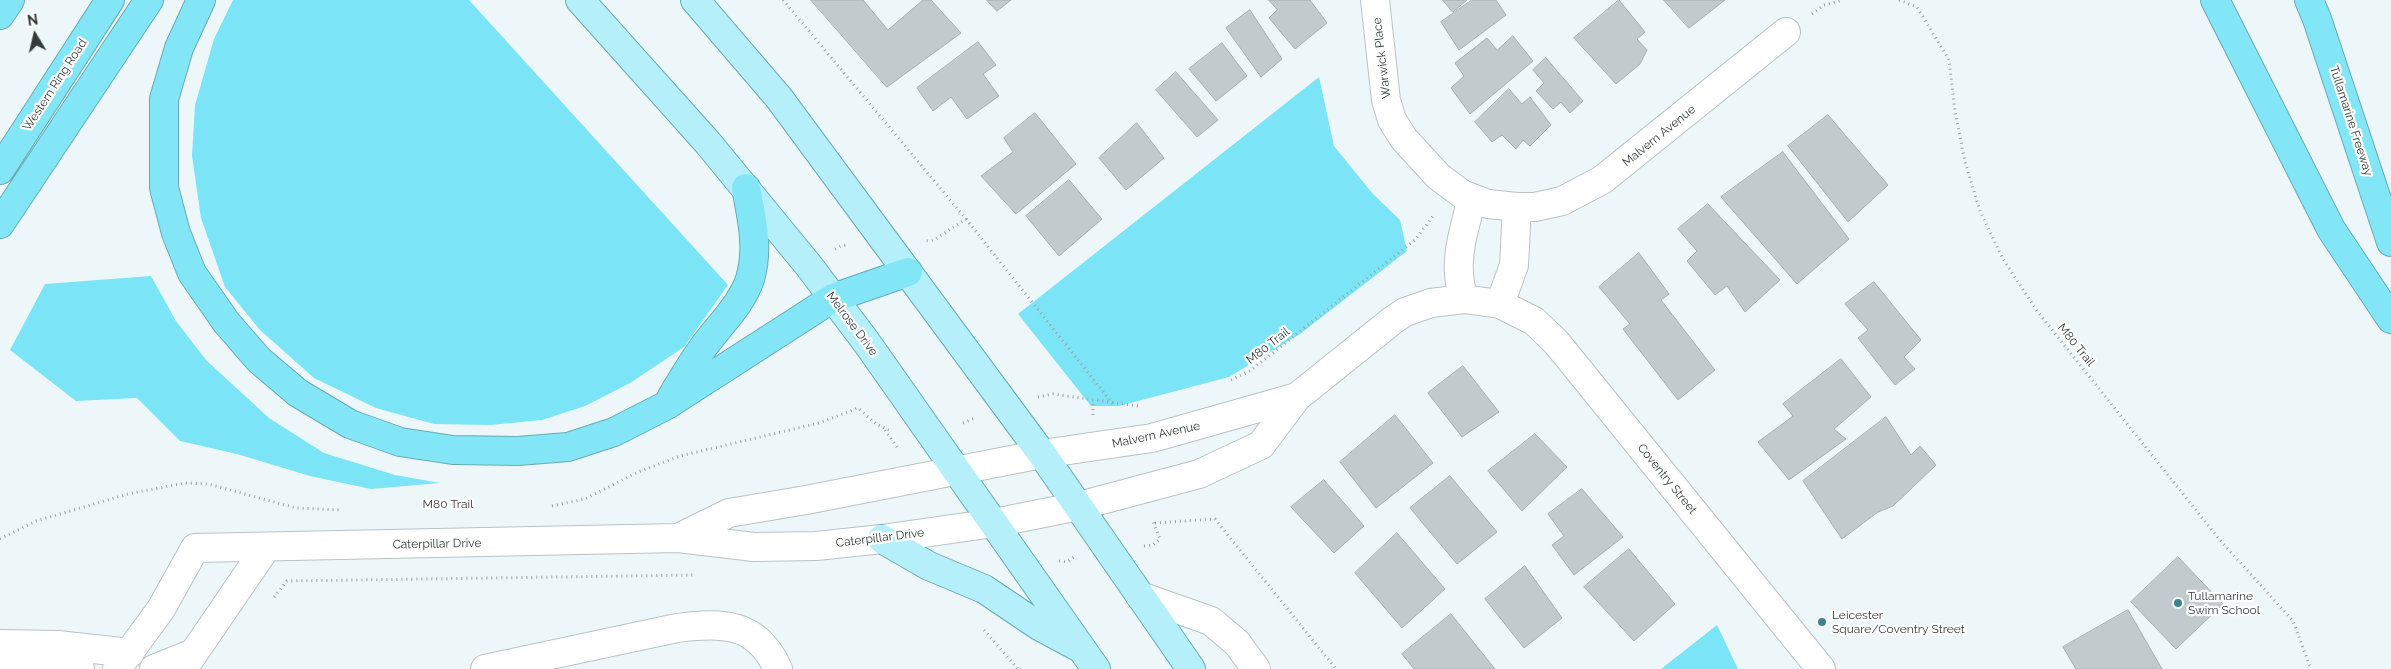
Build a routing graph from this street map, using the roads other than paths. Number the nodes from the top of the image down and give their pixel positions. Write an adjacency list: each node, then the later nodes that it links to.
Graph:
1 (10, 0): 10 (highway)
2 (110, 0): 12 (highway, Western Ring Road)
3 (149, 0): 16 (highway)
4 (201, 0): 24 (highway)
5 (580, 0): 13 (main road, Melrose Drive)
6 (695, 0): 18 (main road)
7 (1376, 0): 14 (street, Warwick Place)
8 (2215, 0): 22 (highway)
9 (2309, 0): 17 (highway, Tullamarine Freeway)
10 (0, 15)
11 (1786, 32): 15 (street, Malvern Avenue)
12 (0, 170)
13 (746, 188): 19 (main road, Melrose Drive); 24 (highway)
14 (1462, 193): 15 (street, Malvern Avenue); 20 (street)
15 (1517, 207): 21 (street)
16 (0, 224)
17 (2391, 242)
18 (908, 272): 19 (highway); 25 (main road)
19 (833, 298): 24 (highway); 26 (main road, Melrose Drive)
20 (1464, 299): 21 (street, Malvern Avenue); 23 (street, Malvern Avenue)
21 (1500, 304): 44 (street, Coventry Street)
22 (2391, 319)
23 (1297, 397): 25 (street, Malvern Avenue); 27 (street, Malvern Avenue)
24 (667, 405)
25 (1042, 454): 26 (street, Caterpillar Drive); 27 (main road)
26 (957, 470): 28 (main road, Melrose Drive); 29 (street, Caterpillar Drive)
27 (1080, 506): 28 (street, Caterpillar Drive); 32 (main road)
28 (994, 523): 30 (street, Caterpillar Drive); 34 (main road, Melrose Drive)
29 (678, 538): 30 (street, Caterpillar Drive); 31 (street, Caterpillar Drive)
30 (882, 539): 34 (main road)
31 (265, 549): 35 (street, Caterpillar Drive); 36 (street)
32 (1140, 596): 42 (main road); 43 (street)
33 (0, 644): 35 (street)
34 (1090, 659)
35 (123, 661)
36 (188, 661): 39 (street)
37 (0, 662): 38 (street)
38 (80, 669)
39 (154, 669)
40 (485, 669): 41 (street)
41 (778, 669)
42 (1192, 669)
43 (1256, 669)
44 (1820, 669)

